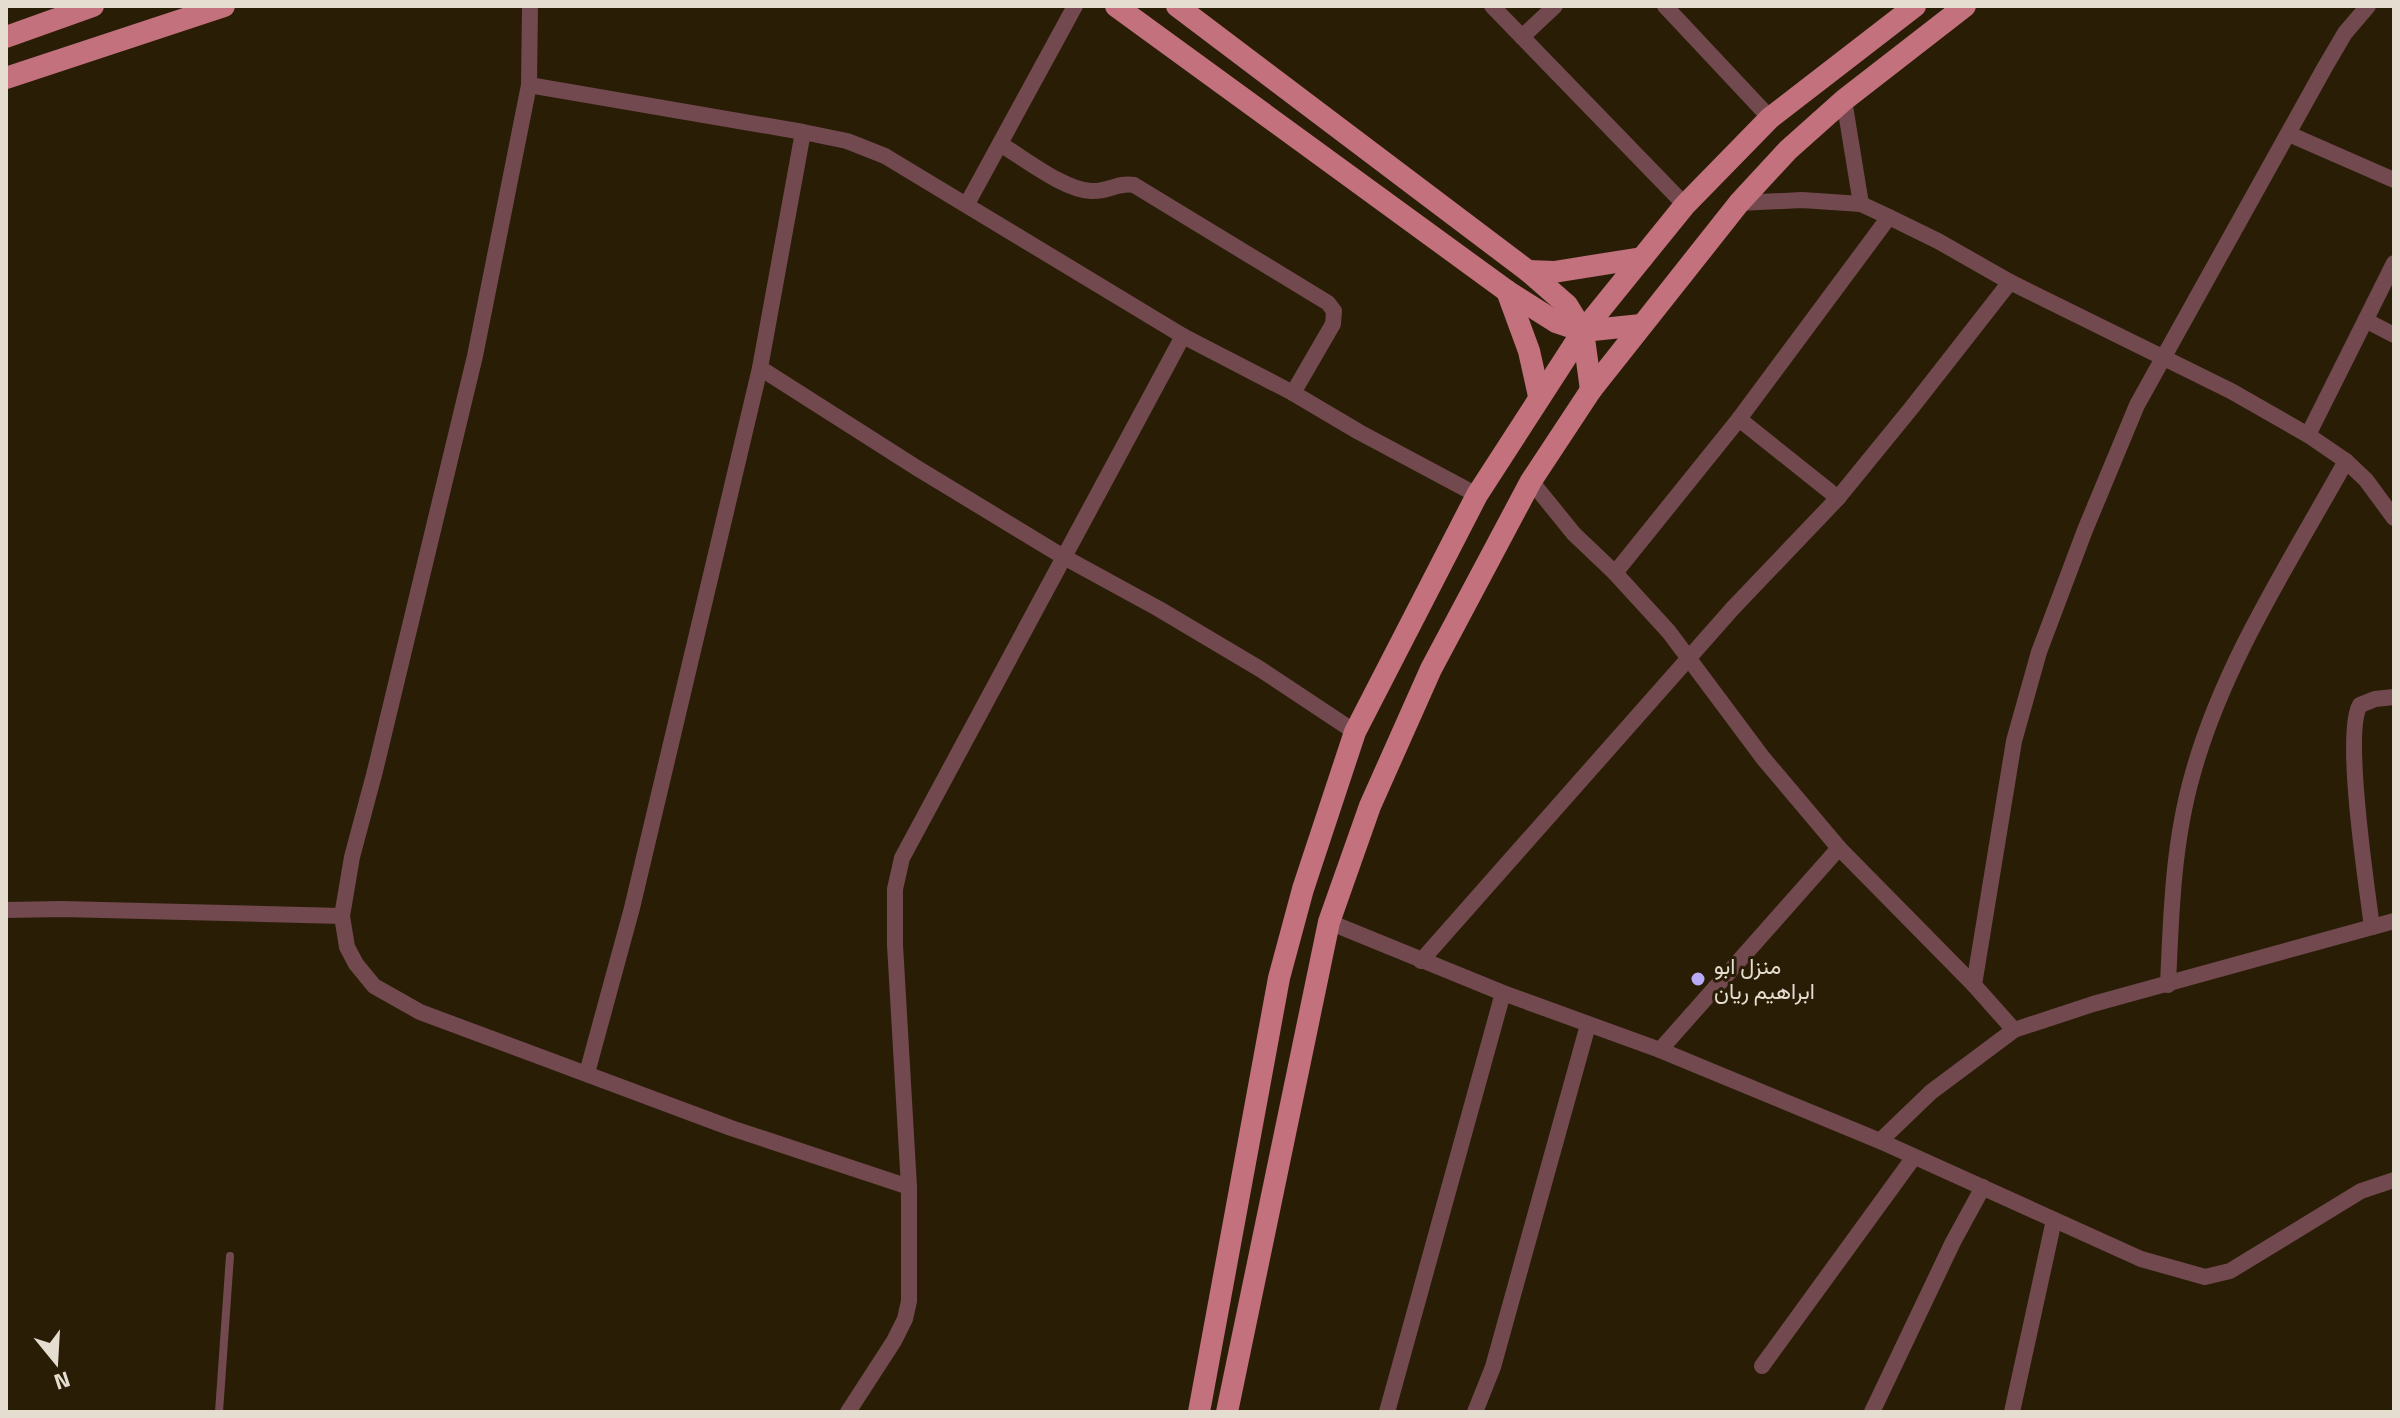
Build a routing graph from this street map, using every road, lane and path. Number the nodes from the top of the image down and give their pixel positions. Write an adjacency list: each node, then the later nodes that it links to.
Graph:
1 (93, 6): 13 (main road)
2 (224, 6): 15 (main road)
3 (530, 6): 16 (street)
4 (1075, 6): 21 (street)
5 (1116, 6): 32 (main road)
6 (1177, 6): 30 (main road)
7 (1492, 6): 14 (street)
8 (1555, 6): 14 (street)
9 (1665, 6): 18 (street)
10 (1915, 6): 18 (main road)
11 (1965, 6): 17 (main road)
12 (2368, 6): 20 (street)
13 (6, 37)
14 (1522, 37): 26 (street)
15 (6, 78)
16 (529, 85): 19 (street); 57 (street)
17 (1844, 100): 23 (main road); 25 (street)
18 (1770, 118): 26 (main road)
19 (803, 132): 24 (street); 39 (street)
20 (2289, 134): 22 (street); 38 (street)
21 (1000, 144): 24 (street); 41 (street)
22 (2394, 180)
23 (1739, 203): 25 (street); 34 (main road)
24 (967, 204): 37 (street)
25 (1861, 204): 27 (street)
26 (1685, 205): 28 (main road)
27 (1889, 217): 31 (street); 43 (street)
28 (1642, 258): 30 (main road); 35 (main road)
29 (2394, 263): 33 (street)
30 (1528, 271): 35 (main road)
31 (2010, 282): 38 (street); 48 (street)
32 (1507, 291): 35 (main road); 42 (main road)
33 (2367, 321): 36 (street); 44 (street)
34 (1641, 325): 35 (main road); 40 (main road)
35 (1583, 331): 40 (main road); 42 (main road)
36 (2394, 335)
37 (1183, 336): 41 (street); 50 (street)
38 (2162, 358): 44 (street); 62 (street)
39 (760, 368): 50 (street); 68 (street)
40 (1591, 390): 46 (main road)
41 (1293, 393): 47 (street)
42 (1539, 396): 47 (main road)
43 (1739, 419): 48 (street); 51 (street)
44 (2308, 435): 45 (street)
45 (2346, 461): 49 (street); 63 (street)
46 (1531, 481): 51 (street); 59 (main road)
47 (1477, 495): 54 (main road)
48 (1838, 498): 52 (street)
49 (2394, 518)
50 (1062, 556): 54 (street); 72 (street)
51 (1615, 573): 52 (street)
52 (1690, 657): 55 (street); 61 (street)
53 (2394, 697): 60 (street)
54 (1355, 732): 79 (main road)
55 (1839, 848): 62 (street); 67 (street)
56 (6, 910): 57 (street)
57 (342, 916): 68 (street)
58 (2394, 921): 60 (street)
59 (1329, 922): 61 (street); 80 (main road)
60 (2372, 927): 63 (street)
61 (1421, 961): 64 (street)
62 (1974, 985): 66 (street)
63 (2168, 985): 66 (street)
64 (1503, 993): 65 (street); 81 (street)
65 (1588, 1025): 67 (street); 82 (street)
66 (2014, 1030): 69 (street)
67 (1660, 1050): 69 (street)
68 (587, 1073): 72 (street)
69 (1880, 1141): 70 (street)
70 (1914, 1157): 73 (street); 76 (street)
71 (2394, 1180): 74 (street)
72 (909, 1187): 78 (street)
73 (1983, 1187): 74 (street); 83 (street)
74 (2054, 1220): 84 (street)
75 (230, 1256): 77 (lane)
76 (1762, 1366)
77 (219, 1412)
78 (848, 1412)
79 (1199, 1412)
80 (1227, 1412)
81 (1387, 1412)
82 (1475, 1412)
83 (1872, 1412)
84 (2012, 1412)

